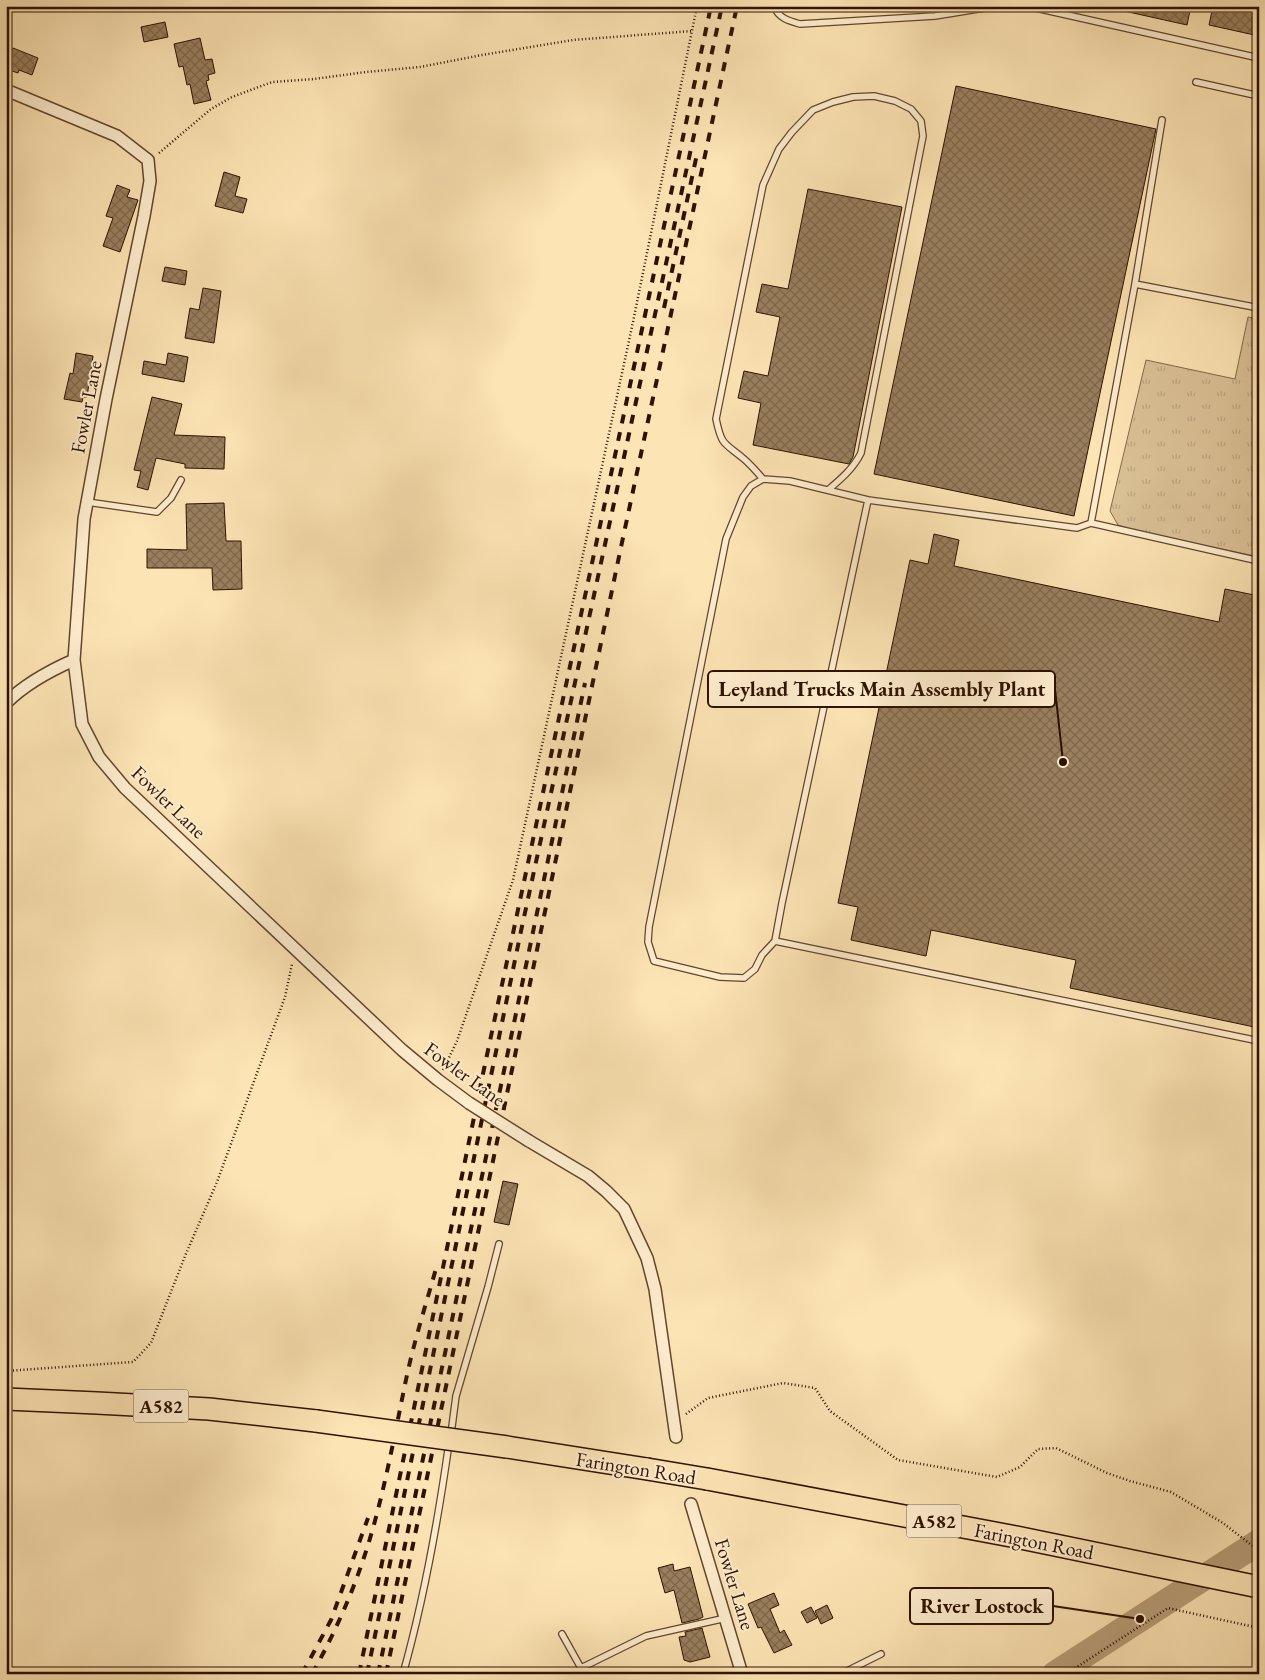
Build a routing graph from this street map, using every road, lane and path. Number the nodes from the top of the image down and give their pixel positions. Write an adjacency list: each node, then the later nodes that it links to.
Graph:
1 (697, 6): 6 (path)
2 (774, 6): 5 (lane)
3 (1001, 6): 5 (lane)
4 (1027, 6): 7 (lane)
5 (977, 8)
6 (692, 31): 12 (path); 27 (path)
7 (1259, 58)
8 (1196, 82): 10 (lane)
9 (6, 90): 12 (street)
10 (1259, 96)
11 (1162, 120): 13 (lane)
12 (148, 160): 19 (street, Fowler Lane)
13 (1135, 284): 14 (lane); 20 (lane)
14 (1259, 308)
15 (763, 479): 17 (lane); 17 (lane); 24 (lane)
16 (181, 480): 19 (lane)
17 (828, 490): 18 (lane)
18 (868, 500): 20 (lane); 24 (lane)
19 (86, 502): 22 (street, Fowler Lane)
20 (1091, 523): 21 (lane)
21 (1259, 561)
22 (74, 660): 23 (street); 25 (street, Fowler Lane)
23 (6, 703)
24 (776, 941): 26 (lane)
25 (295, 950): 27 (street, Fowler Lane); 29 (path)
26 (1259, 1041)
27 (438, 1080): 31 (street, Fowler Lane, bridge)
28 (499, 1244): 40 (lane)
29 (6, 1371)
30 (6, 1400): 35 (highway, Farington Road / A582, bridge)
31 (676, 1423): 32 (street, Fowler Lane); 34 (path)
32 (676, 1437)
33 (691, 1504): 36 (street, Fowler Lane)
34 (1259, 1551)
35 (1256, 1586)
36 (726, 1618): 38 (lane); 41 (street, Fowler Lane)
37 (1259, 1628): 43 (path)
38 (562, 1634)
39 (881, 1654): 42 (lane)
40 (403, 1674)
41 (742, 1674)
42 (841, 1674)
43 (1066, 1674)

